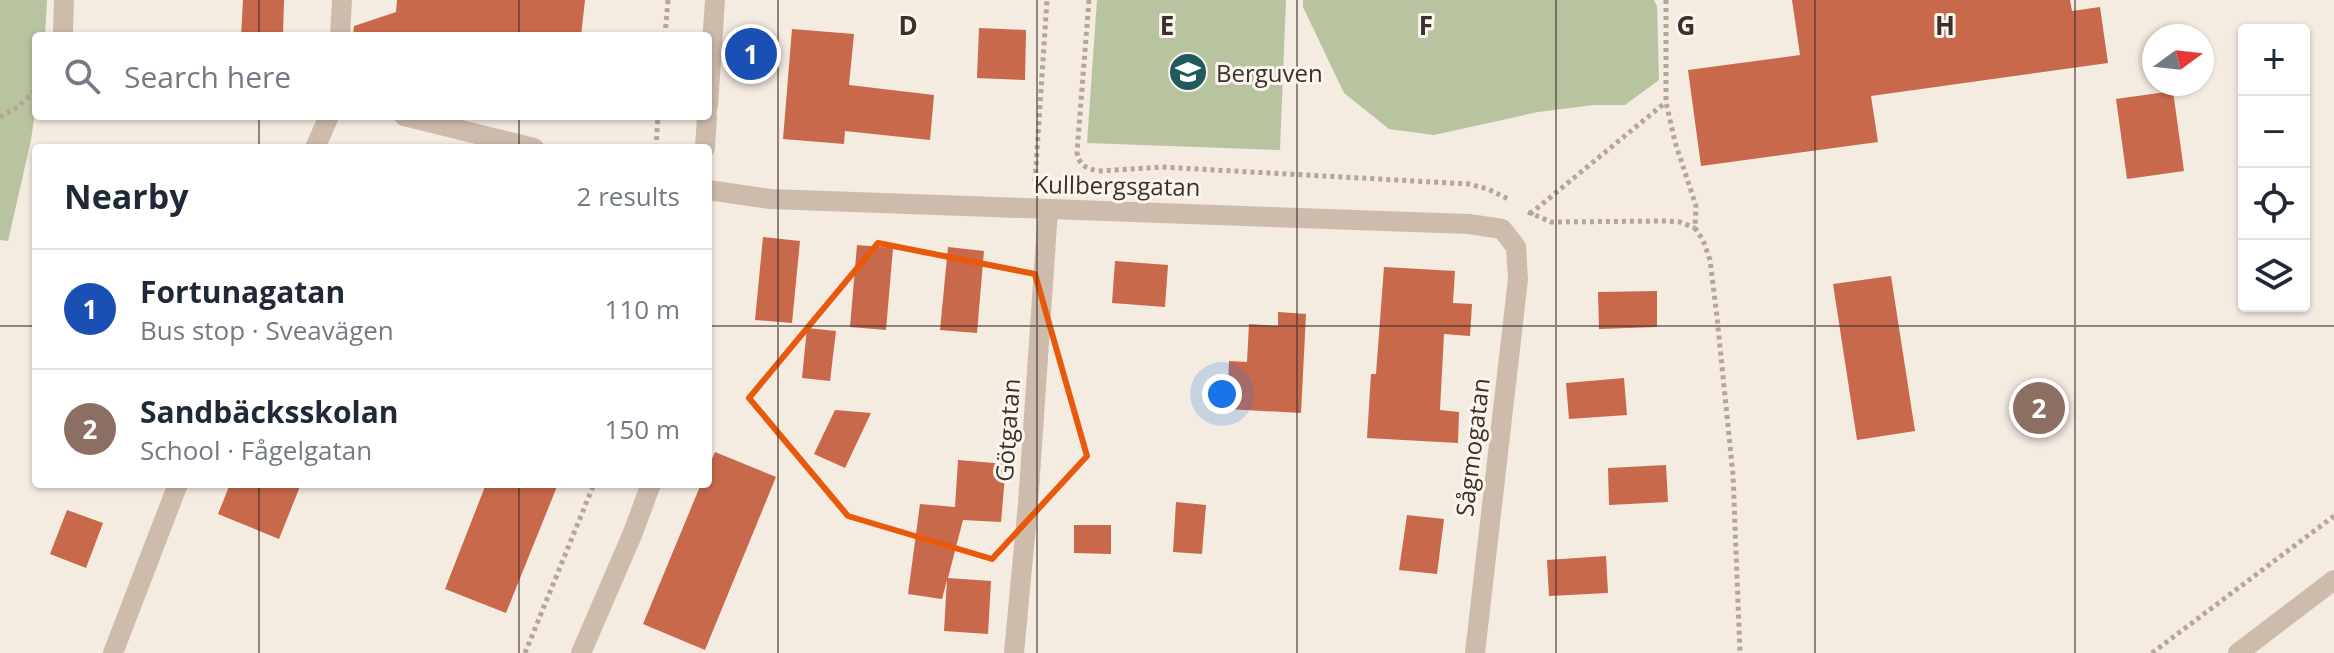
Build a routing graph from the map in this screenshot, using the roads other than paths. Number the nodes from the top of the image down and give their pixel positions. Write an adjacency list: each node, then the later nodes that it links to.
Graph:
1 (64, 0): 4 (street)
2 (342, 0): 5 (street)
3 (715, 0): 6 (street)
4 (63, 31)
5 (340, 32)
6 (712, 45)
7 (327, 120): 10 (street)
8 (420, 120): 11 (street)
9 (707, 120): 12 (street)
10 (317, 144)
11 (518, 144)
12 (705, 144)
13 (712, 191): 14 (street, Kullbergsgatan)
14 (1040, 210): 15 (street, Kullbergsgatan); 21 (street, Götgatan)
15 (1516, 247): 22 (street, Sågmogatan)
16 (176, 488): 19 (street)
17 (650, 488): 20 (street)
18 (2334, 580): 23 (street)
19 (113, 653)
20 (581, 653)
21 (1014, 653)
22 (1475, 653)
23 (2238, 653)

